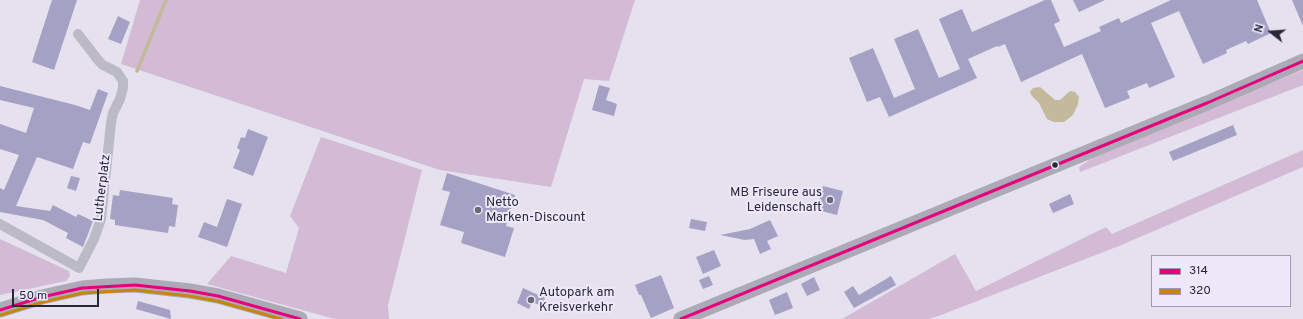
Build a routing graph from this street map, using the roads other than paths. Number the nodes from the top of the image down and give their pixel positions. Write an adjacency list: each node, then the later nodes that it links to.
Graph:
1 (78, 34): 3 (street, Lutherplatz)
2 (1303, 61): 7 (main road)
3 (0, 224)
4 (0, 310): 5 (main road)
5 (272, 315): 6 (main road)
6 (300, 319)
7 (682, 319)

